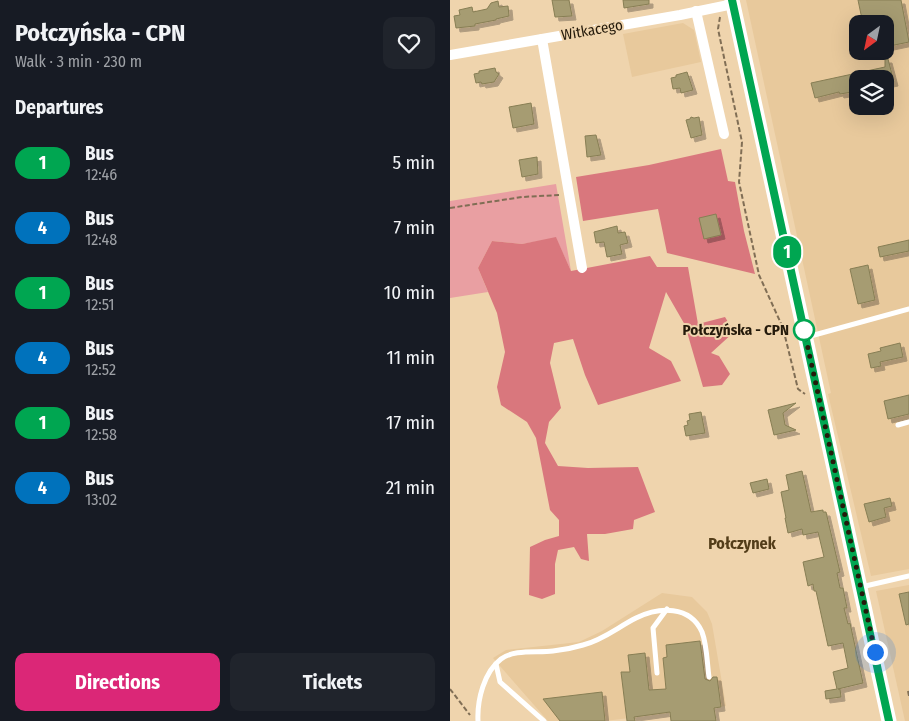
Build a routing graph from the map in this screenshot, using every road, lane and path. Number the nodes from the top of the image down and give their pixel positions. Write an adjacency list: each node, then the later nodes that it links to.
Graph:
1 (728, 3): 2 (street, Witkacego); 10 (main road); 11 (path)
2 (696, 11): 3 (street, Witkacego); 5 (street)
3 (542, 39): 4 (street, Witkacego); 6 (street)
4 (450, 55)
5 (724, 134)
6 (569, 195): 7 (path); 8 (street)
7 (450, 208)
8 (582, 268)
9 (909, 309): 10 (lane)
10 (806, 337): 15 (main road)
11 (798, 389)
12 (909, 422): 13 (lane)
13 (898, 425)
14 (909, 576): 15 (lane)
15 (861, 588): 26 (main road)
16 (667, 609): 17 (lane); 18 (lane); 19 (lane)
17 (496, 664): 24 (lane); 25 (lane)
18 (657, 673)
19 (709, 677)
20 (450, 689): 23 (path)
21 (908, 691): 22 (path)
22 (909, 696)
23 (470, 715)
24 (478, 721)
25 (544, 721)
26 (889, 721)

